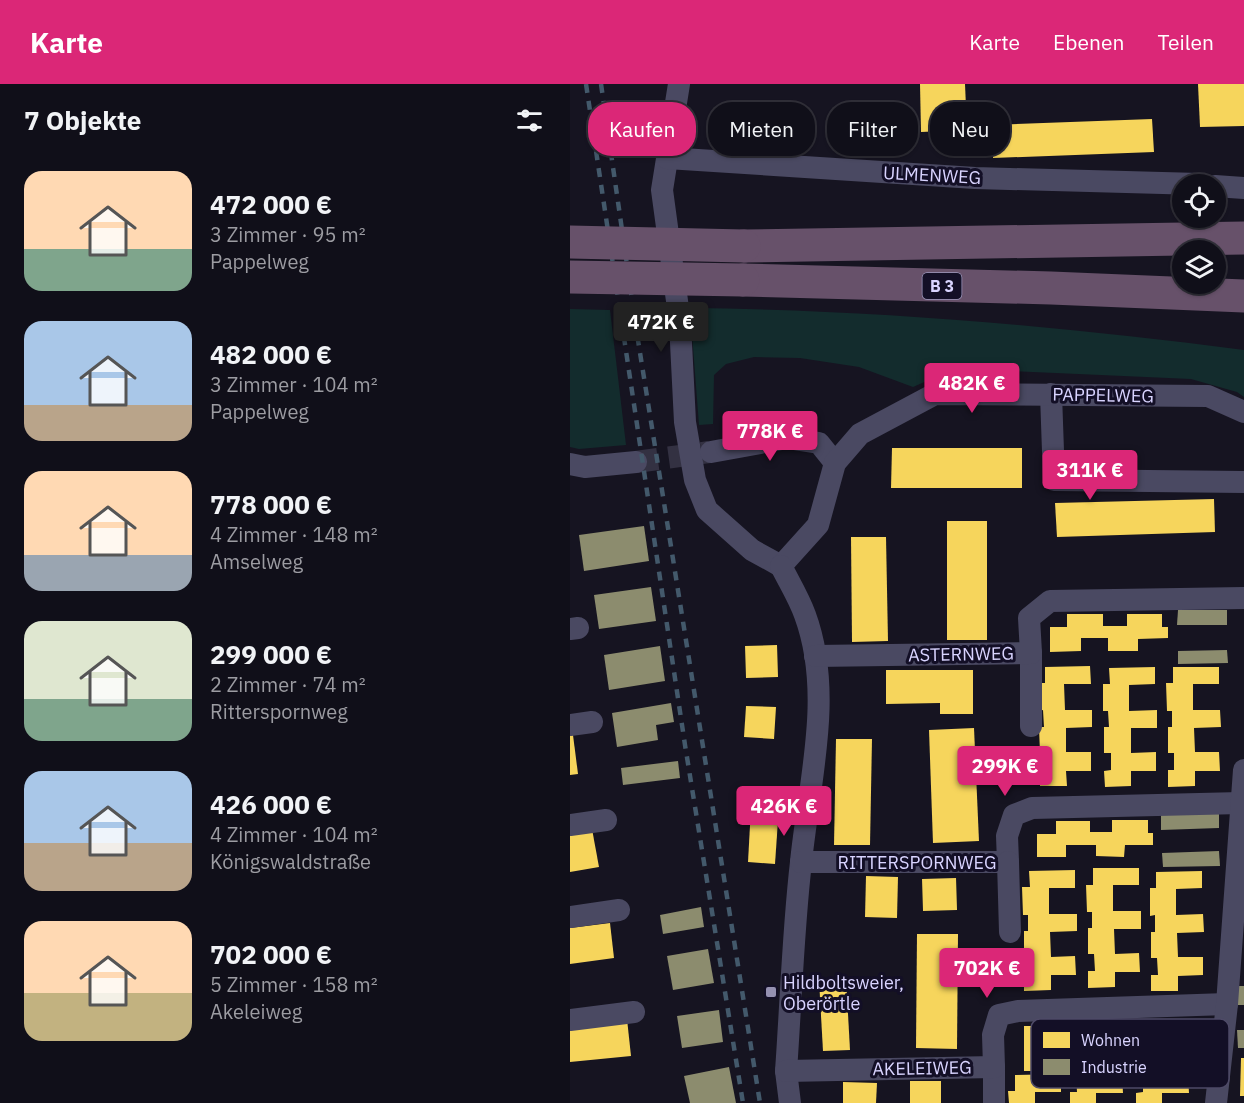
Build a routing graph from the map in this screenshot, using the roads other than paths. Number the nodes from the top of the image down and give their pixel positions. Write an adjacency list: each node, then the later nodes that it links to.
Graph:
1 (679, 84): 2 (street)
2 (667, 158): 3 (street, ULMENWEG); 19 (street)
3 (1172, 183)
4 (1226, 187): 5 (street)
5 (1244, 188)
6 (1244, 238): 7 (highway, bridge)
7 (570, 242)
8 (570, 277): 9 (highway, B 3, bridge)
9 (1051, 288): 10 (highway, B 3); 11 (highway)
10 (1244, 296)
11 (1244, 318)
12 (1051, 394): 13 (street, PAPPELWEG); 16 (street, PAPPELWEG); 18 (street)
13 (1244, 412)
14 (711, 452): 16 (street)
15 (636, 462): 17 (street)
16 (835, 463): 19 (street, PAPPELWEG)
17 (570, 464)
18 (1244, 482)
19 (781, 566): 22 (street)
20 (1244, 598): 21 (street, ASTERNWEG)
21 (1031, 654): 22 (street, ASTERNWEG); 25 (street)
22 (815, 656): 30 (street)
23 (592, 722): 24 (street)
24 (570, 725)
25 (1031, 726)
26 (1244, 770): 27 (street)
27 (1241, 803): 31 (street, RITTERSPORNWEG); 35 (street)
28 (606, 820): 29 (street)
29 (570, 825)
30 (801, 862): 31 (street, RITTERSPORNWEG); 40 (street)
31 (1008, 862): 34 (street)
32 (619, 910): 33 (street)
33 (570, 917)
34 (1010, 932)
35 (1227, 1004): 37 (street); 39 (street, AKELEIWEG)
36 (634, 1012): 38 (street)
37 (1225, 1019)
38 (570, 1020)
39 (994, 1067): 40 (street, AKELEIWEG); 43 (street)
40 (786, 1071): 42 (street)
41 (1218, 1088): 44 (street)
42 (790, 1103)
43 (994, 1103)
44 (1216, 1103)

